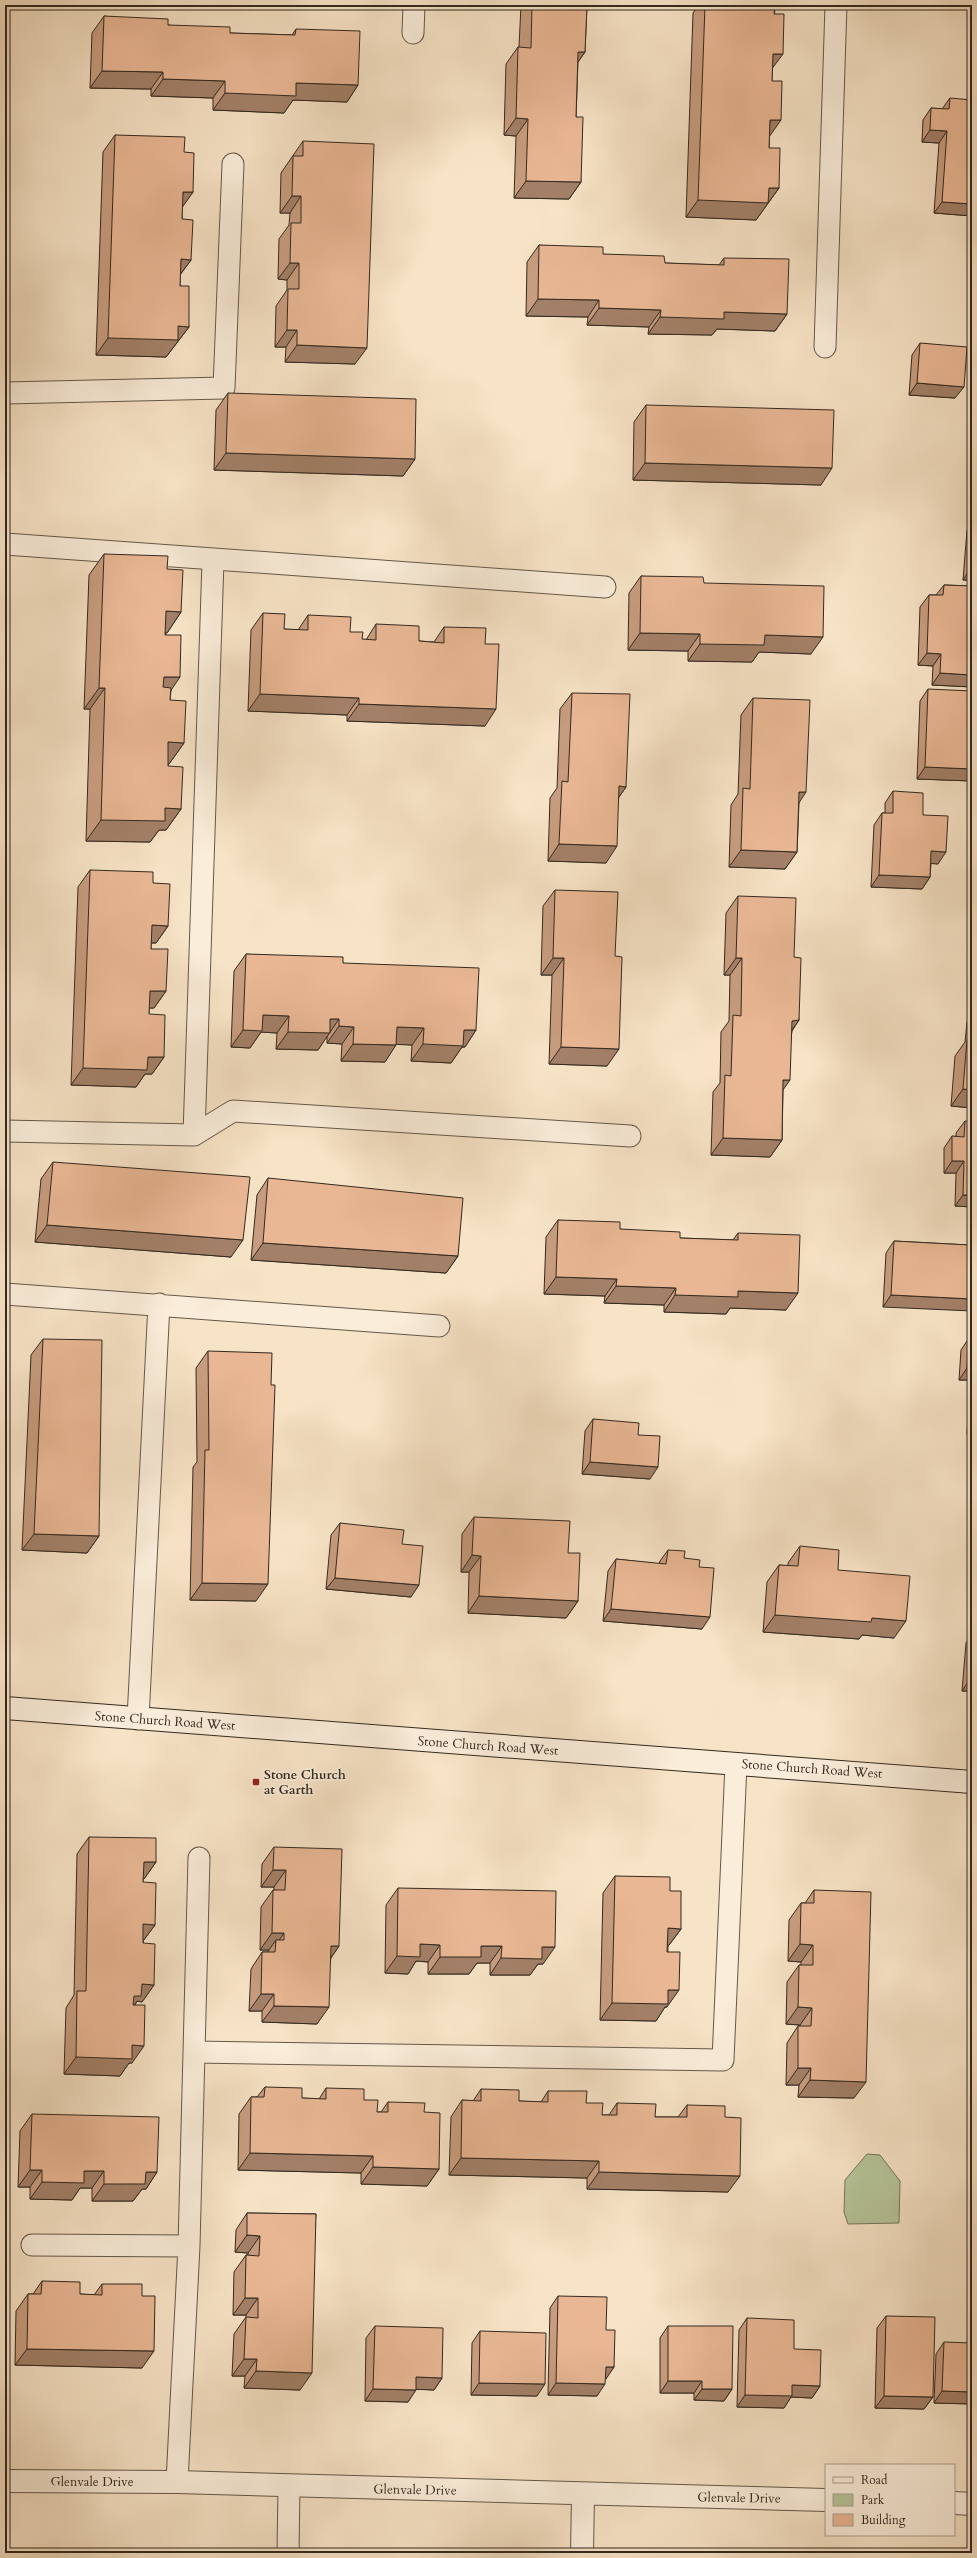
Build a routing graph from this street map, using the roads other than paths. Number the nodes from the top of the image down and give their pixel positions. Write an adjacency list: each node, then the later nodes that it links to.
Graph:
1 (414, 5): 3 (lane)
2 (836, 5): 5 (lane)
3 (413, 33)
4 (233, 164): 6 (lane)
5 (825, 347)
6 (5, 393)
7 (5, 544): 8 (lane)
8 (213, 561): 9 (lane); 11 (lane)
9 (605, 587)
10 (5, 1131): 11 (lane)
11 (194, 1135): 12 (lane)
12 (630, 1136)
13 (5, 1294): 14 (lane)
14 (159, 1304): 15 (lane); 17 (lane)
15 (440, 1326)
16 (5, 1708): 17 (main road, Stone Church Road West)
17 (138, 1719): 18 (main road, Stone Church Road West)
18 (736, 1764): 19 (main road, Stone Church Road West); 21 (lane)
19 (972, 1782)
20 (200, 1858): 21 (lane)
21 (194, 2052): 23 (lane)
22 (32, 2245): 23 (lane)
23 (189, 2246): 25 (lane)
24 (5, 2481): 25 (main road, Glenvale Drive)
25 (177, 2482): 26 (main road, Glenvale Drive)
26 (289, 2487): 27 (main road, Glenvale Drive); 31 (lane)
27 (583, 2495): 28 (main road, Glenvale Drive); 32 (main road)
28 (825, 2500)
29 (955, 2503): 30 (main road)
30 (972, 2504)
31 (288, 2553)
32 (582, 2553)

